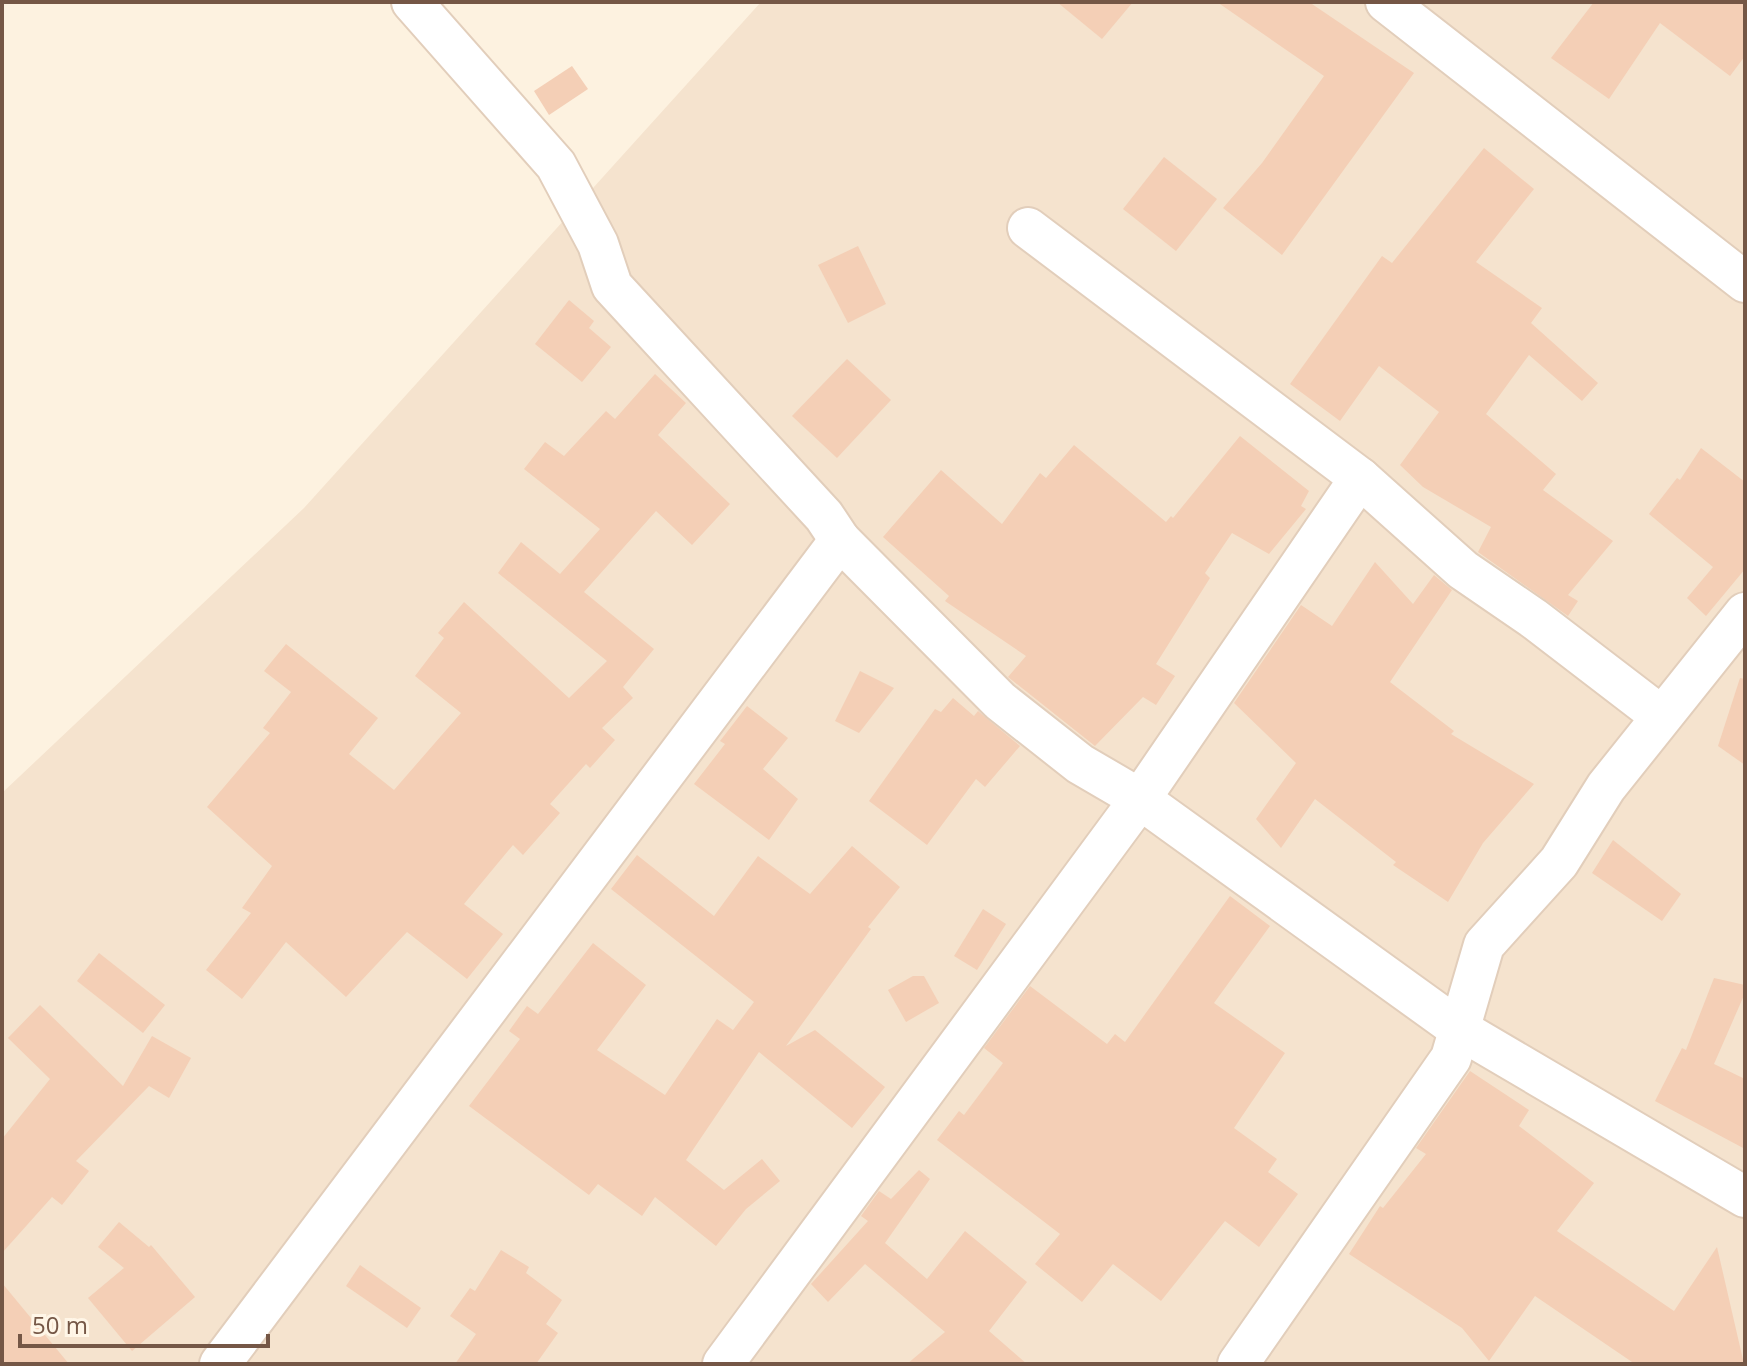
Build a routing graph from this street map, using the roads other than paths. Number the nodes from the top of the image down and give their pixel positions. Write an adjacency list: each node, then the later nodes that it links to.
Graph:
1 (412, 2): 6 (street)
2 (1386, 2): 4 (street)
3 (1028, 228): 5 (street)
4 (1745, 282)
5 (1360, 478): 8 (street); 9 (street)
6 (840, 540): 9 (street); 12 (street)
7 (1745, 613): 8 (street)
8 (1661, 716): 10 (street)
9 (1140, 799): 10 (street); 13 (street)
10 (1459, 1029): 11 (street); 14 (street)
11 (1745, 1197)
12 (220, 1364)
13 (723, 1364)
14 (1238, 1364)

